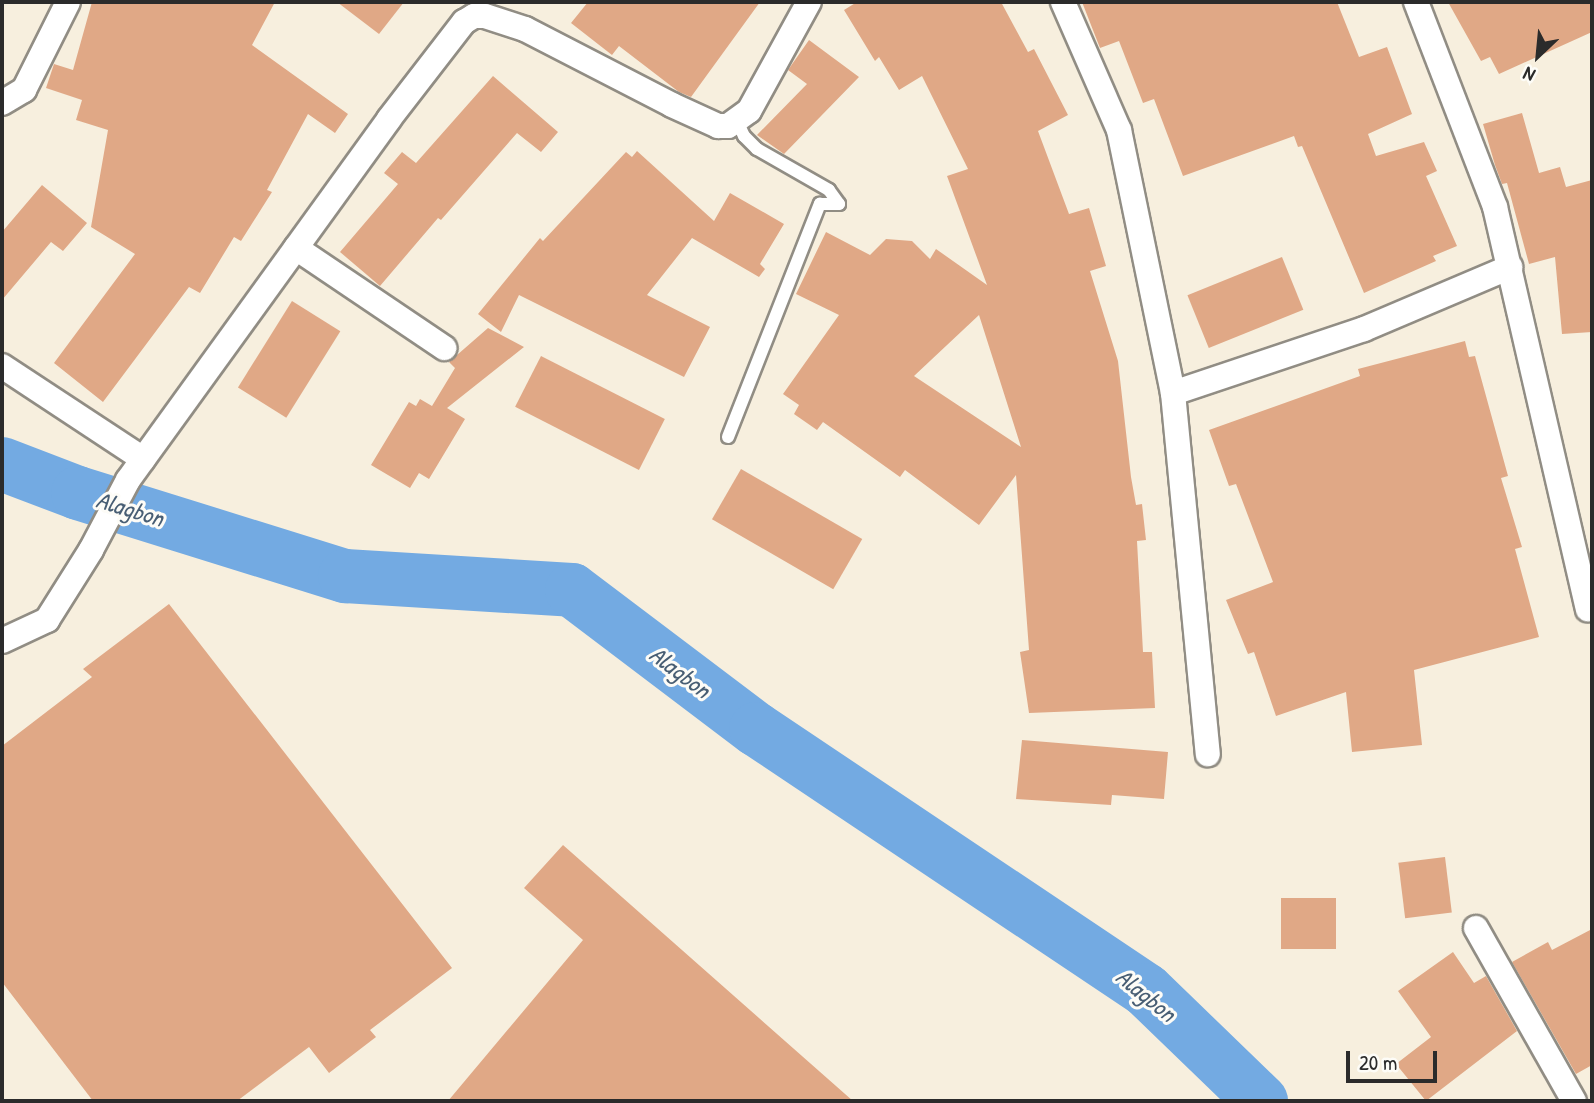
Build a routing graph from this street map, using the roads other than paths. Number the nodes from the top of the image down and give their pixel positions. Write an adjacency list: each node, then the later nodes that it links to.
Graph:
1 (68, 2): 5 (street)
2 (809, 2): 6 (street)
3 (1063, 2): 11 (street)
4 (1416, 2): 8 (street)
5 (2, 103)
6 (737, 121): 7 (street); 12 (lane)
7 (296, 248): 9 (street); 13 (street)
8 (1510, 267): 11 (street); 14 (street)
9 (444, 348)
10 (2, 366): 13 (street)
11 (1173, 393): 16 (street)
12 (728, 437)
13 (143, 459): 15 (street)
14 (1588, 609)
15 (2, 641)
16 (1208, 754)
17 (1476, 928): 18 (street)
18 (1574, 1101)

